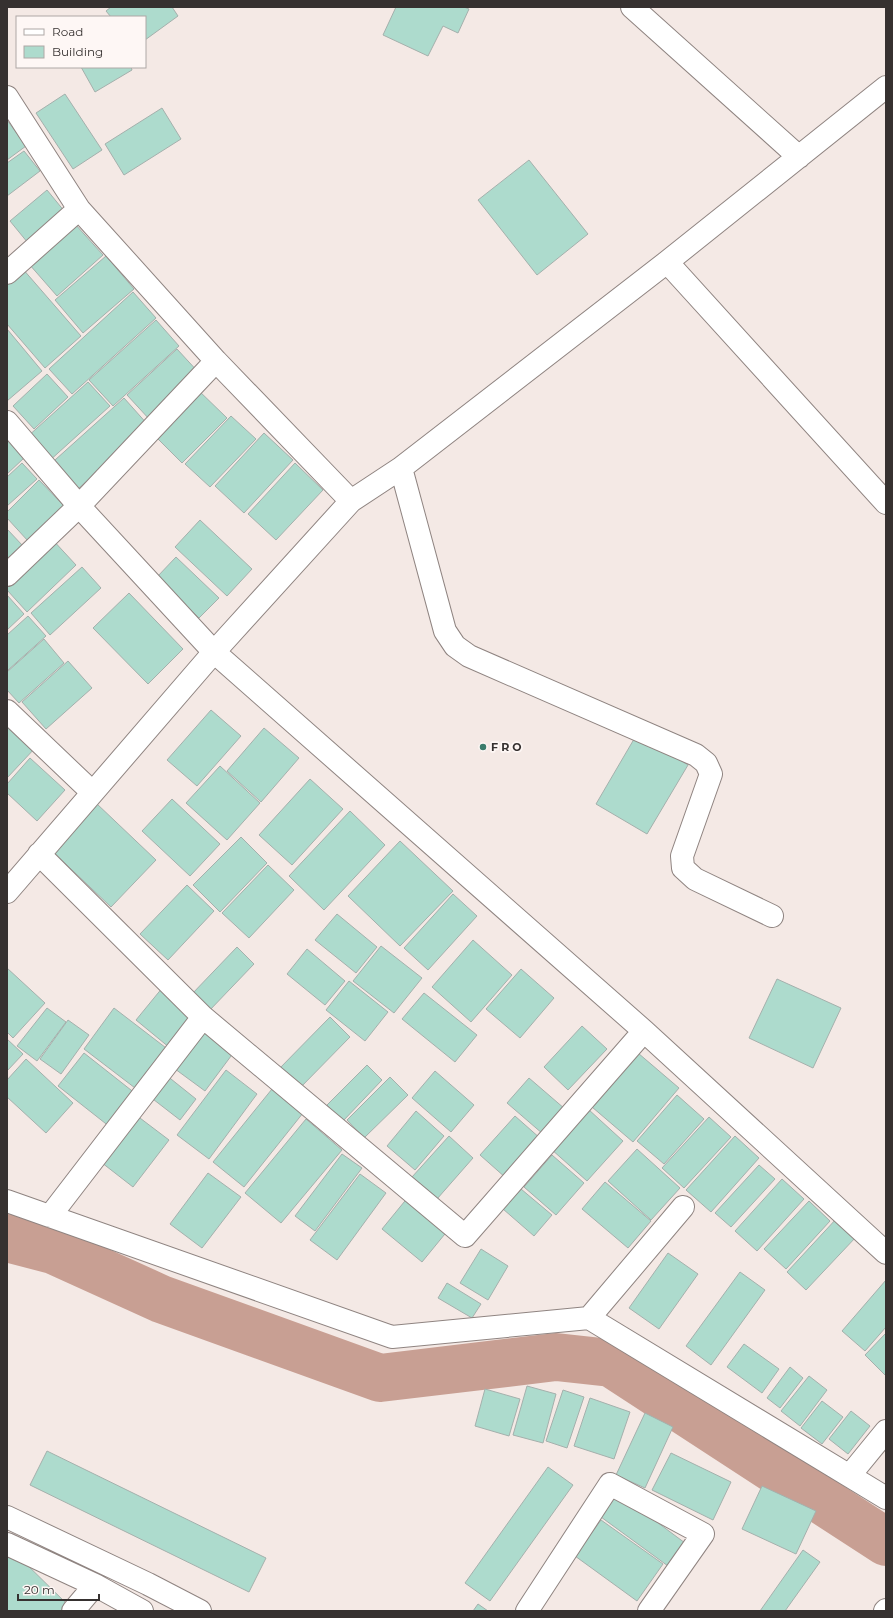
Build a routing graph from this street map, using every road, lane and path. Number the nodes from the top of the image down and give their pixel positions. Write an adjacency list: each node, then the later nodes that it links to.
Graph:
1 (632, 7): 4 (street)
2 (886, 87): 4 (street)
3 (7, 97): 5 (street)
4 (799, 158): 6 (street)
5 (80, 209): 7 (street); 8 (street)
6 (667, 262): 10 (street); 12 (street)
7 (7, 273)
8 (216, 361): 11 (street); 13 (street)
9 (7, 422): 13 (street)
10 (401, 468): 11 (street); 20 (street)
11 (351, 501): 15 (street)
12 (886, 503)
13 (79, 506): 14 (street); 15 (street)
14 (7, 575)
15 (214, 652): 17 (street); 22 (street)
16 (7, 711): 17 (street)
17 (92, 792): 18 (street)
18 (39, 854): 19 (street); 21 (street)
19 (7, 892)
20 (772, 916)
21 (202, 1017): 22 (street); 25 (street)
22 (644, 1031): 26 (street)
23 (7, 1201): 25 (street)
24 (683, 1207): 27 (street)
25 (50, 1216): 27 (street)
26 (886, 1253)
27 (588, 1318): 29 (street)
28 (886, 1431): 29 (street)
29 (850, 1475): 30 (street)
30 (886, 1498)
31 (7, 1517): 36 (street)
32 (7, 1544): 33 (street)
33 (95, 1585): 34 (street); 35 (street)
34 (73, 1611)
35 (142, 1611)
36 (200, 1611)
37 (527, 1611): 38 (street)
38 (649, 1611)

